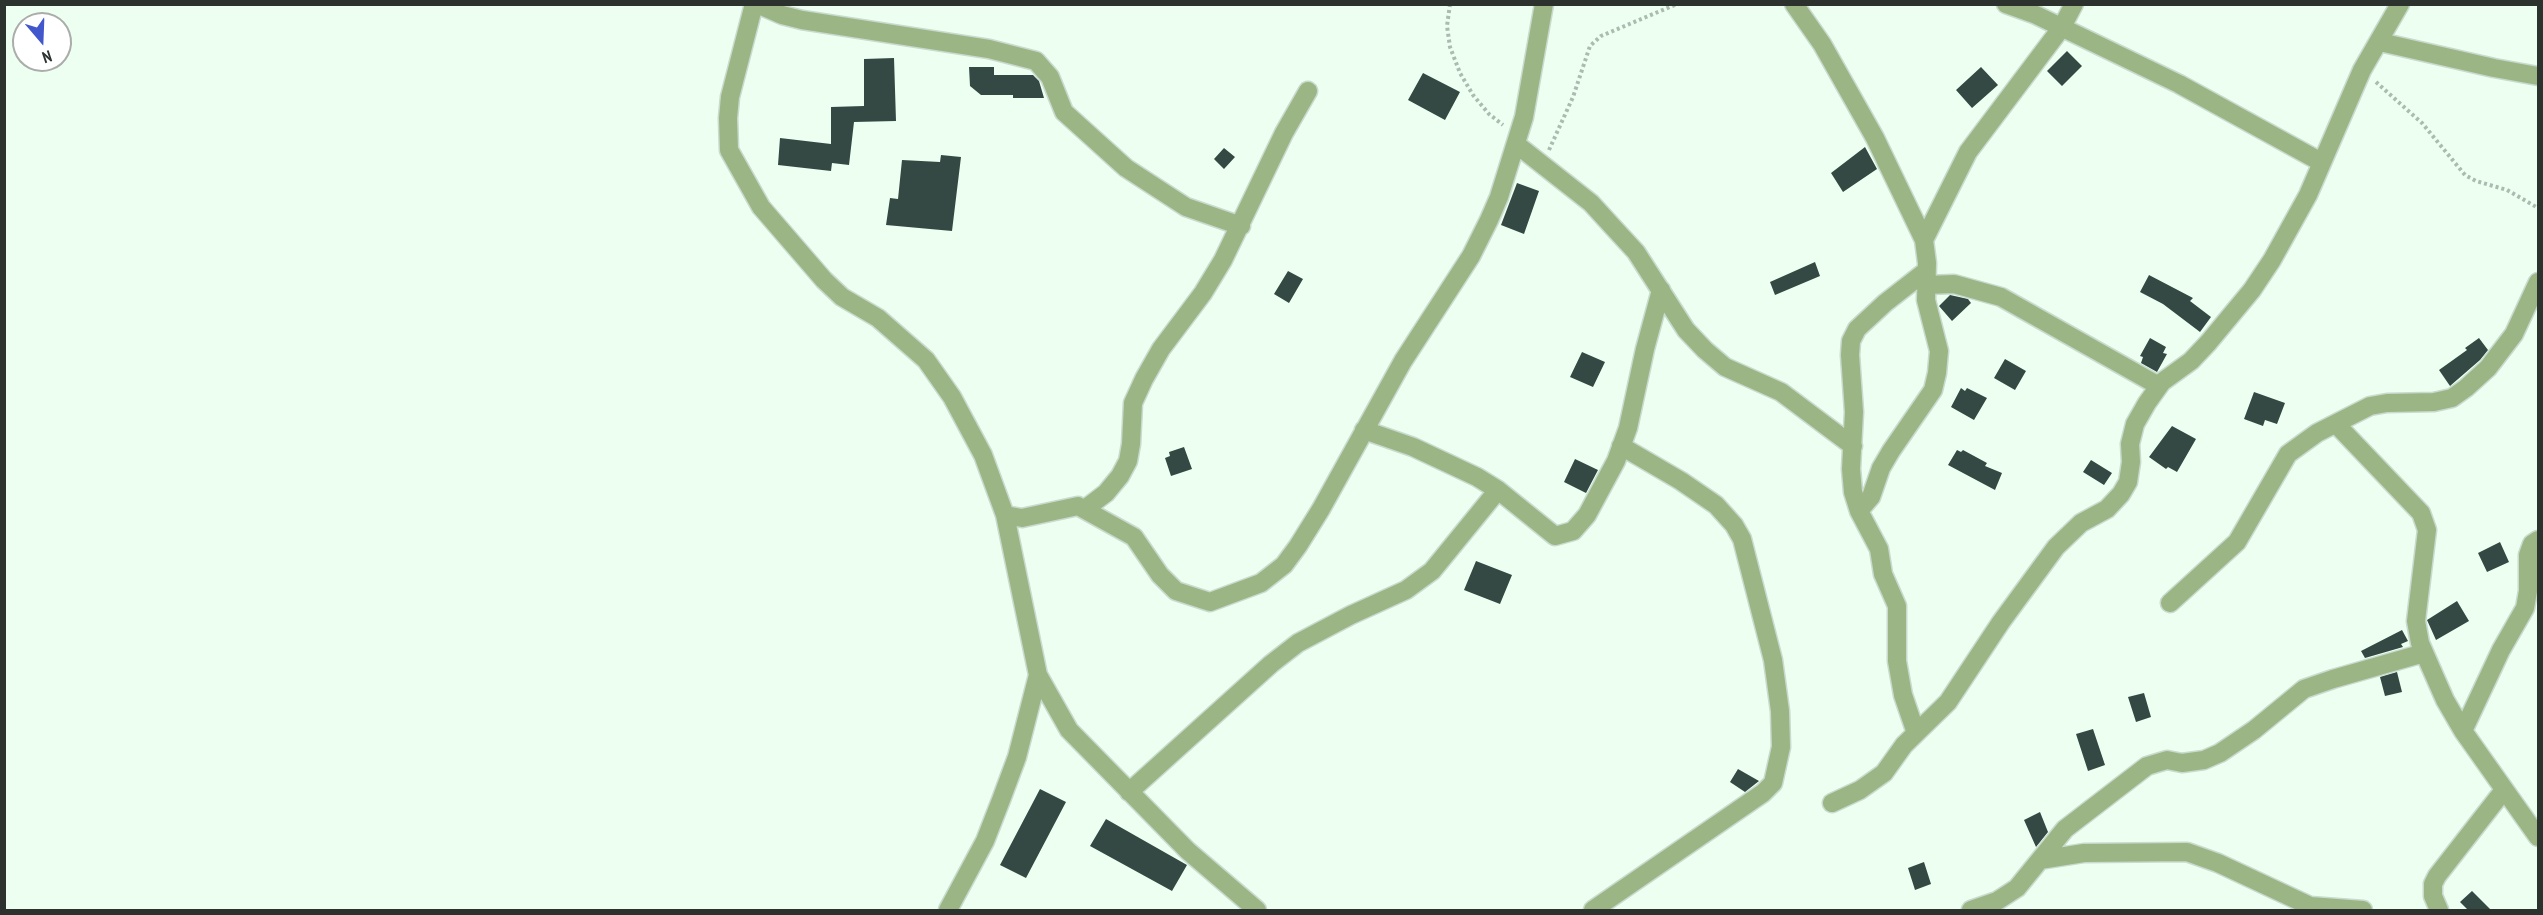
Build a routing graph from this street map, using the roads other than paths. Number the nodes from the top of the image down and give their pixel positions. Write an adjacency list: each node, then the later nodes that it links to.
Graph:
1 (755, 4): 13 (street); 26 (street)
2 (1544, 4): 11 (street)
3 (1794, 4): 14 (street)
4 (2006, 4): 7 (street)
5 (2074, 4): 7 (street)
6 (2400, 4): 8 (street)
7 (2062, 27): 12 (street); 14 (street)
8 (2380, 42): 9 (street); 12 (street)
9 (2538, 76)
10 (1308, 91): 13 (street)
11 (1517, 140): 17 (street); 20 (street)
12 (2321, 162): 18 (street)
13 (1241, 226): 24 (street)
14 (1924, 240): 15 (street)
15 (1926, 278): 18 (street); 22 (street); 25 (street)
16 (2538, 282): 19 (street)
17 (1661, 291): 21 (street); 22 (street)
18 (2159, 386): 32 (street)
19 (2337, 425): 28 (street); 29 (street)
20 (1364, 430): 23 (street); 24 (street)
21 (1621, 446): 23 (street); 41 (street)
22 (1853, 446): 25 (street)
23 (1498, 490): 34 (street)
24 (1085, 509): 26 (street)
25 (1859, 511): 32 (street)
26 (1005, 516): 30 (street)
27 (2538, 540): 31 (street)
28 (2170, 603)
29 (2424, 653): 31 (street); 37 (street)
30 (1038, 675): 34 (street); 39 (street)
31 (2463, 731): 33 (street)
32 (1916, 733): 35 (street)
33 (2504, 790): 36 (street); 44 (street)
34 (1129, 792): 40 (street)
35 (1832, 803)
36 (2538, 837)
37 (2040, 860): 38 (street); 42 (street)
38 (2309, 908): 43 (street)
39 (948, 910)
40 (1257, 910)
41 (1593, 910)
42 (1971, 910)
43 (2363, 910)
44 (2439, 910)

